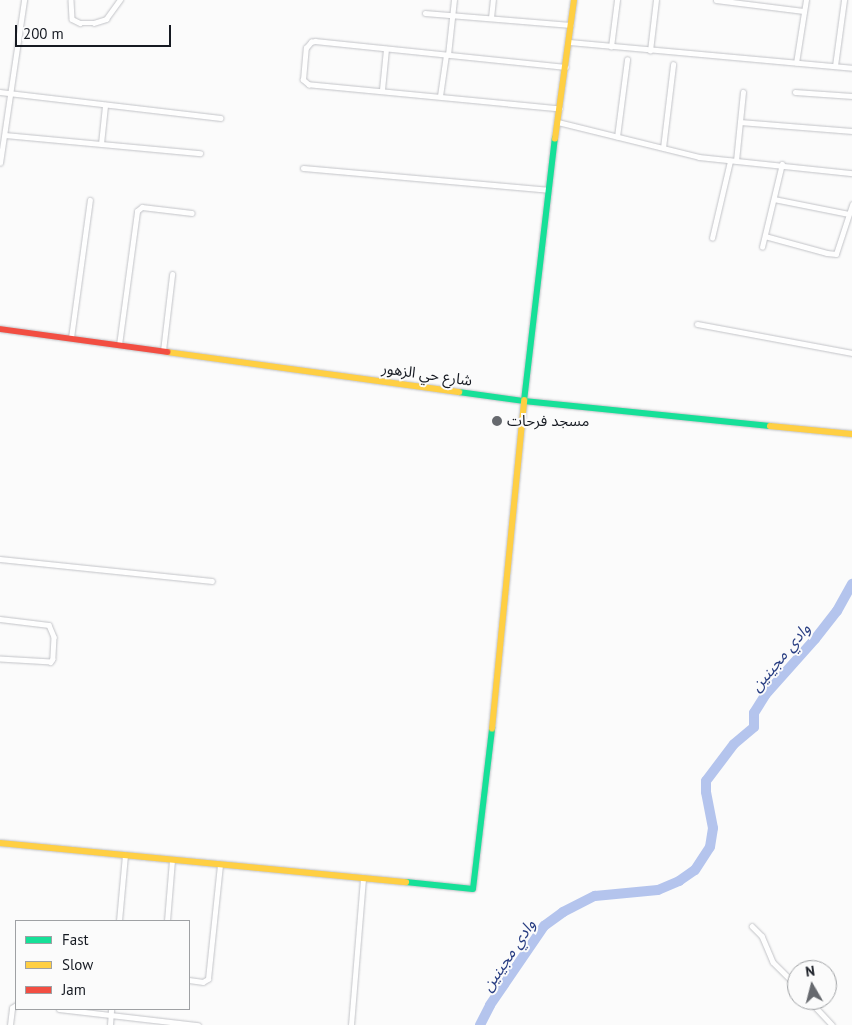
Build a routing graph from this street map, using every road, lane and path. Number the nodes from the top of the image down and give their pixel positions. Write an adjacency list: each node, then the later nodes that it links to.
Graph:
1 (24, 0): 33 (street)
2 (71, 0): 3 (street)
3 (120, 0)
4 (454, 0): 15 (street)
5 (493, 0): 16 (street)
6 (574, 0): 17 (street)
7 (617, 0): 19 (street)
8 (656, 0): 21 (street)
9 (716, 0): 12 (street)
10 (806, 0): 13 (street)
11 (844, 0): 26 (street)
12 (730, 1): 13 (street)
13 (803, 11): 24 (street)
14 (425, 13): 15 (street)
15 (452, 15): 16 (street); 22 (street)
16 (492, 18): 17 (street)
17 (571, 25): 18 (street)
18 (569, 42): 19 (street); 27 (street)
19 (611, 47): 21 (street)
20 (386, 49): 22 (street); 29 (street); 29 (street)
21 (650, 51): 24 (street)
22 (447, 55): 27 (street); 34 (street)
23 (627, 60): 43 (street)
24 (796, 63): 26 (street)
25 (673, 65): 45 (street)
26 (835, 66): 28 (street)
27 (566, 67): 37 (street)
28 (852, 68)
29 (382, 90): 34 (street)
30 (0, 92): 33 (street)
31 (743, 92): 40 (street)
32 (795, 92): 35 (street)
33 (11, 94): 36 (street); 42 (street)
34 (440, 96): 37 (street)
35 (852, 96)
36 (105, 106): 38 (street); 44 (street)
37 (560, 110): 39 (street)
38 (220, 118)
39 (558, 122): 43 (street); 53 (street)
40 (740, 122): 41 (street); 48 (street)
41 (852, 131)
42 (5, 135): 44 (street); 49 (street)
43 (617, 137): 45 (street)
44 (101, 144): 46 (street)
45 (663, 148): 47 (street)
46 (200, 152)
47 (730, 161): 48 (street); 60 (street)
48 (736, 161): 50 (street)
49 (0, 163)
50 (782, 164): 52 (street); 54 (street)
51 (303, 168): 53 (street)
52 (852, 173)
53 (548, 190): 69 (street)
54 (774, 199): 58 (street); 59 (street)
55 (90, 200): 65 (street)
56 (852, 205): 58 (street)
57 (192, 213): 66 (street)
58 (849, 214): 59 (street)
59 (765, 236): 61 (street)
60 (712, 238)
61 (762, 247)
62 (172, 275): 67 (street)
63 (697, 324): 68 (street)
64 (0, 329): 65 (street, شارع حي الزهور)
65 (71, 338): 66 (street, شارع حي الزهور)
66 (119, 345): 67 (street, شارع حي الزهور)
67 (163, 350): 69 (street, شارع حي الزهور)
68 (852, 353)
69 (524, 400): 70 (street, شارع حي الزهور); 79 (street)
70 (852, 434)
71 (0, 559): 72 (street)
72 (212, 582)
73 (0, 619): 74 (street)
74 (0, 659)
75 (0, 843): 76 (street)
76 (125, 855): 77 (street); 80 (street)
77 (172, 860): 78 (street); 81 (street)
78 (220, 865): 79 (street); 84 (street)
79 (363, 879): 93 (street)
80 (119, 920)
81 (167, 920)
82 (752, 926): 83 (street)
83 (787, 976)
84 (190, 980)
85 (15, 1006): 90 (street)
86 (85, 1010): 88 (street)
87 (818, 1010): 94 (street)
88 (111, 1011): 89 (street); 91 (street)
89 (156, 1022): 92 (street)
90 (10, 1025)
91 (110, 1025)
92 (198, 1025)
93 (351, 1025)
94 (832, 1025)

